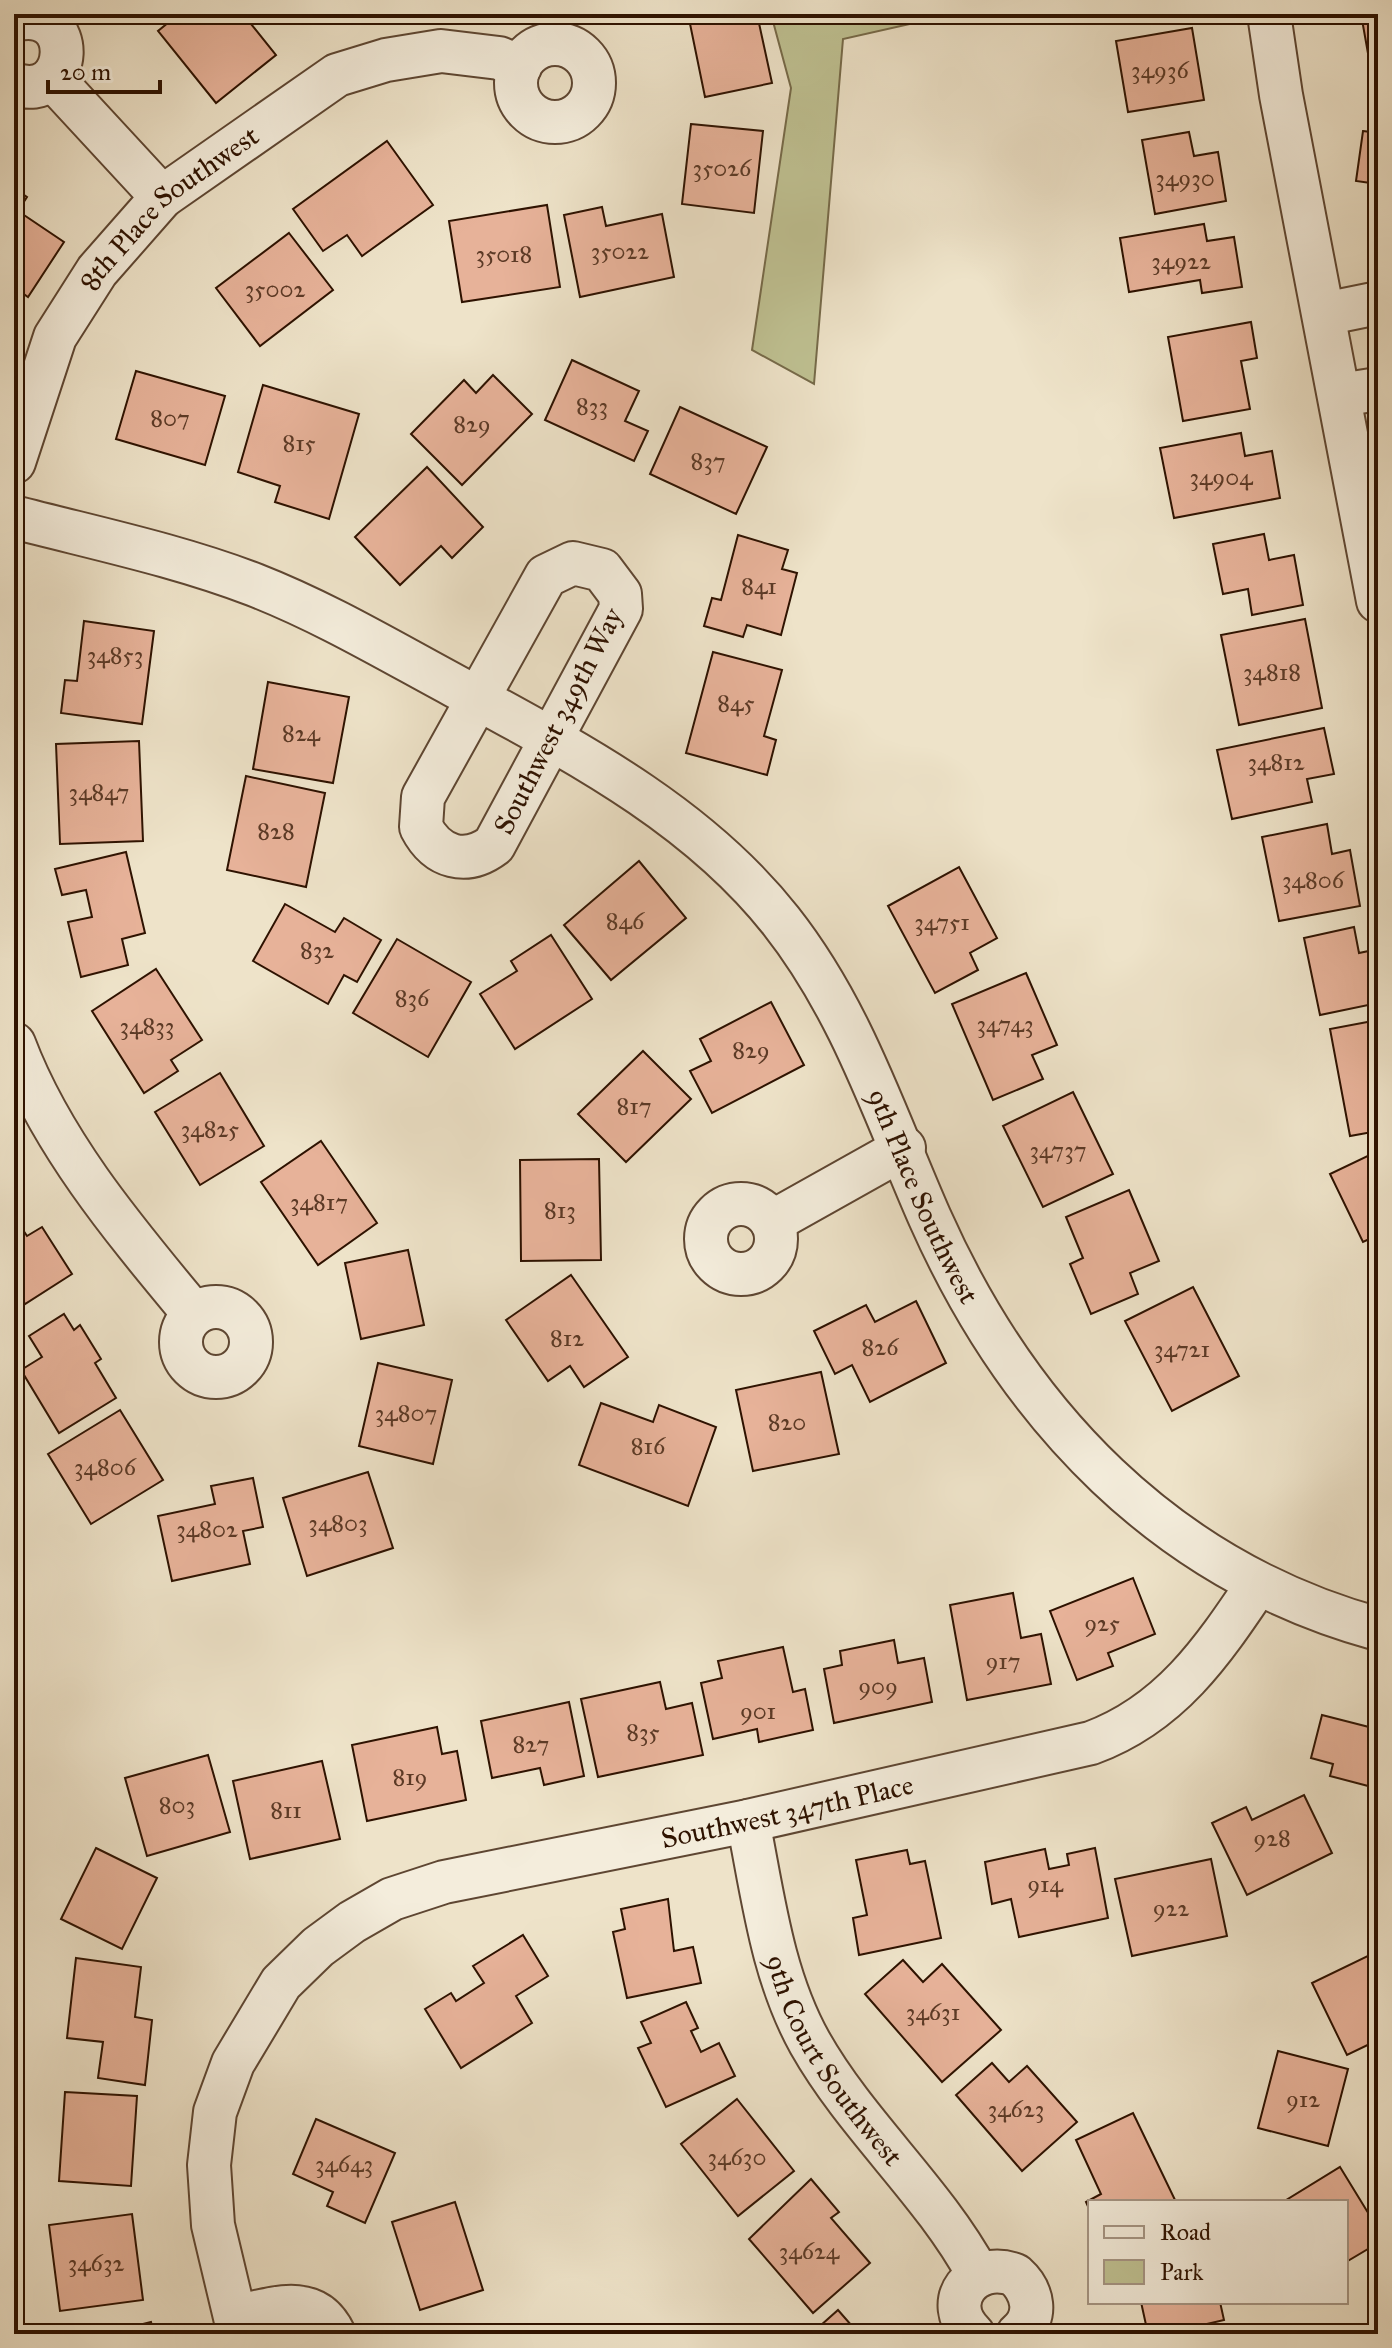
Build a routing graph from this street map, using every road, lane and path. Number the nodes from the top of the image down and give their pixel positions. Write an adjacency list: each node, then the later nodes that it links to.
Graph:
1 (1269, 14): 7 (street)
2 (14, 20): 4 (street)
3 (520, 67): 5 (street, 8th Place Southwest)
4 (33, 81): 5 (street)
5 (162, 197): 9 (street, 8th Place Southwest)
6 (1378, 303): 7 (street)
7 (1324, 314): 8 (street)
8 (1359, 392): 11 (street)
9 (14, 462)
10 (14, 517): 12 (street)
11 (1378, 601)
12 (494, 707): 13 (street, 9th Place Southwest); 13 (street, Southwest 349th Way); 13 (street, Southwest 349th Way)
13 (552, 739): 15 (street, 9th Place Southwest)
14 (14, 1044): 17 (street)
15 (904, 1148): 16 (street); 18 (street, 9th Place Southwest)
16 (772, 1222)
17 (194, 1314)
18 (1257, 1585): 19 (street, 9th Place Southwest); 20 (street, Southwest 347th Place)
19 (1378, 1629)
20 (748, 1821): 21 (street, 9th Court Southwest); 22 (street, Southwest 347th Place)
21 (978, 2274): 24 (street); 25 (street)
22 (238, 2326): 23 (street)
23 (334, 2334)
24 (973, 2334)
25 (1018, 2334)

